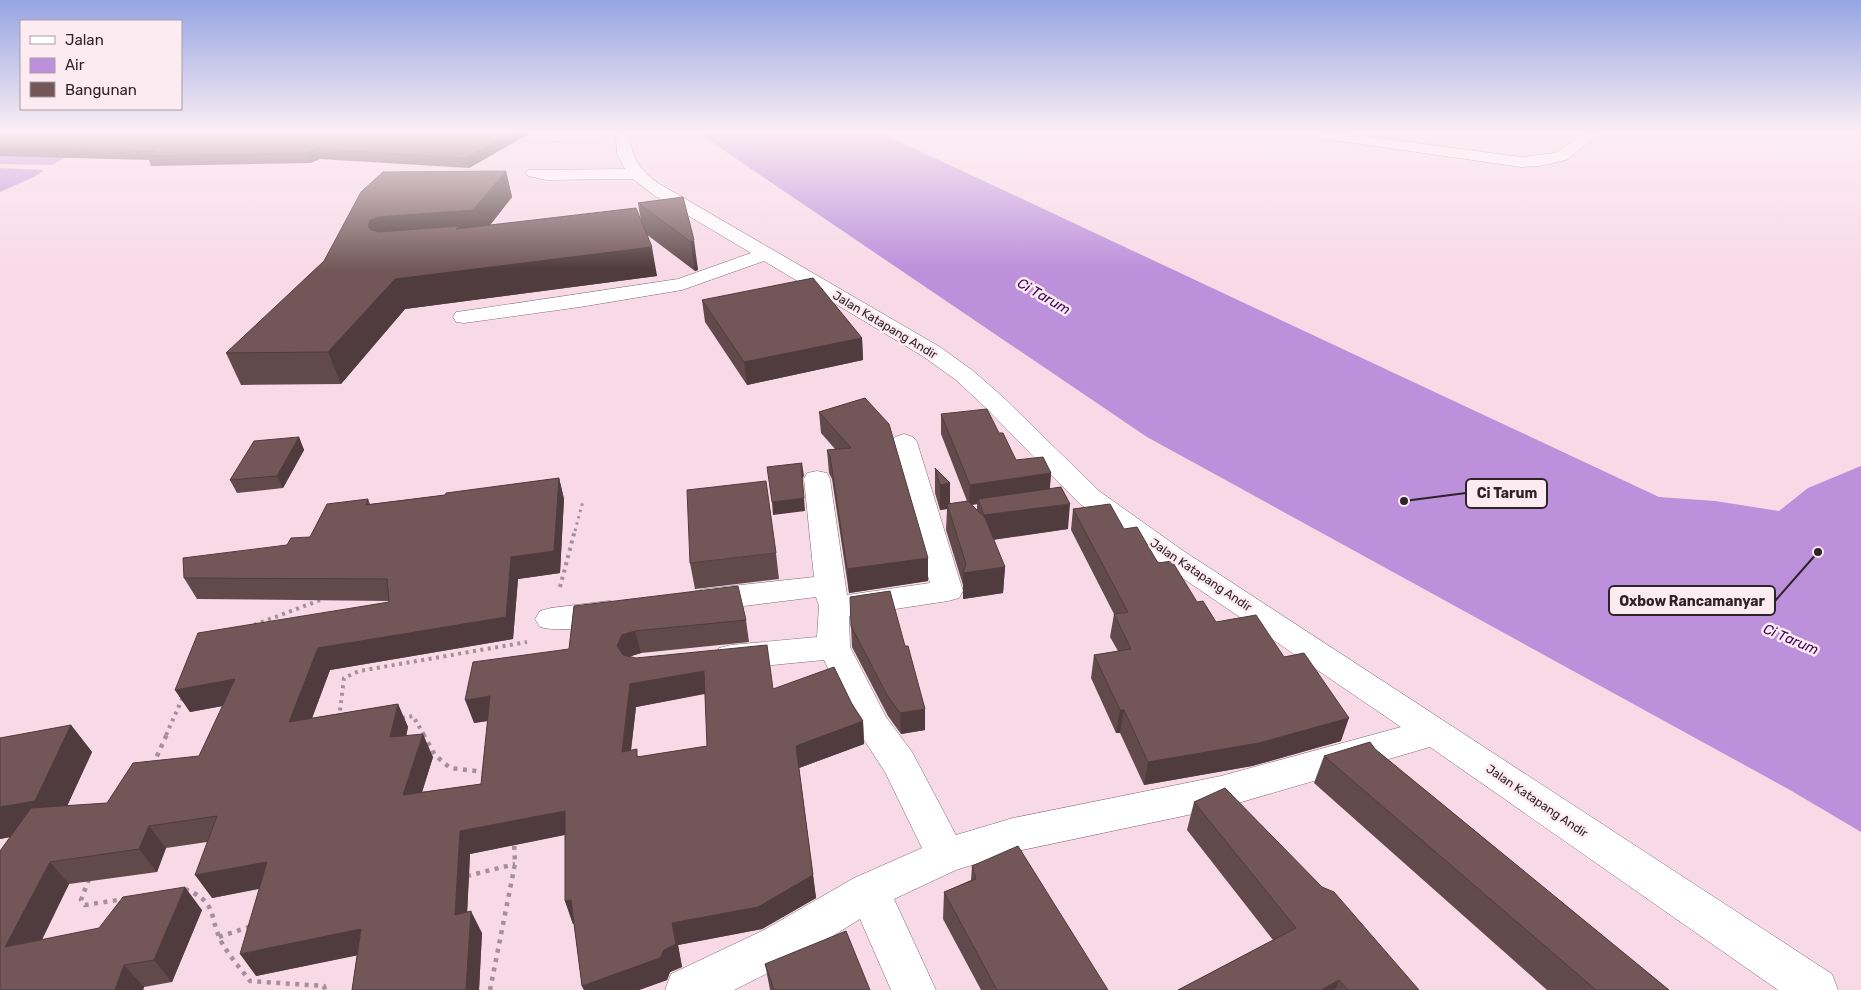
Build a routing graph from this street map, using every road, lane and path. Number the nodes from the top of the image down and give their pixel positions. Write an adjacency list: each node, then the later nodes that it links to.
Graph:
1 (642, 178): 2 (street, Jalan Katapang Andir)
2 (702, 215): 3 (street); 4 (street, Jalan Katapang Andir)
3 (671, 221)
4 (766, 254): 5 (street); 8 (street, Jalan Katapang Andir)
5 (464, 317)
6 (904, 442): 12 (street)
7 (818, 479): 12 (street)
8 (1089, 498): 10 (street); 22 (street, Jalan Katapang Andir)
9 (583, 501): 15 (path)
10 (1054, 503)
11 (333, 596): 16 (path)
12 (831, 596): 13 (street); 17 (street)
13 (676, 604)
14 (637, 608): 15 (street)
15 (551, 619): 21 (path)
16 (252, 626)
17 (834, 647): 18 (street); 26 (street)
18 (698, 661)
19 (186, 690): 23 (path)
20 (400, 718): 24 (path)
21 (339, 723)
22 (1435, 732): 26 (street); 39 (street, Jalan Katapang Andir)
23 (152, 767)
24 (494, 773)
25 (514, 835): 27 (path)
26 (946, 856): 31 (street)
27 (515, 864): 29 (path); 36 (path)
28 (91, 874): 32 (path)
29 (458, 878)
30 (176, 890): 34 (path)
31 (868, 891): 37 (street); 38 (street)
32 (130, 898)
33 (253, 925): 34 (path)
34 (219, 937): 35 (path)
35 (326, 990)
36 (490, 990)
37 (687, 990)
38 (914, 990)
39 (1816, 990)

